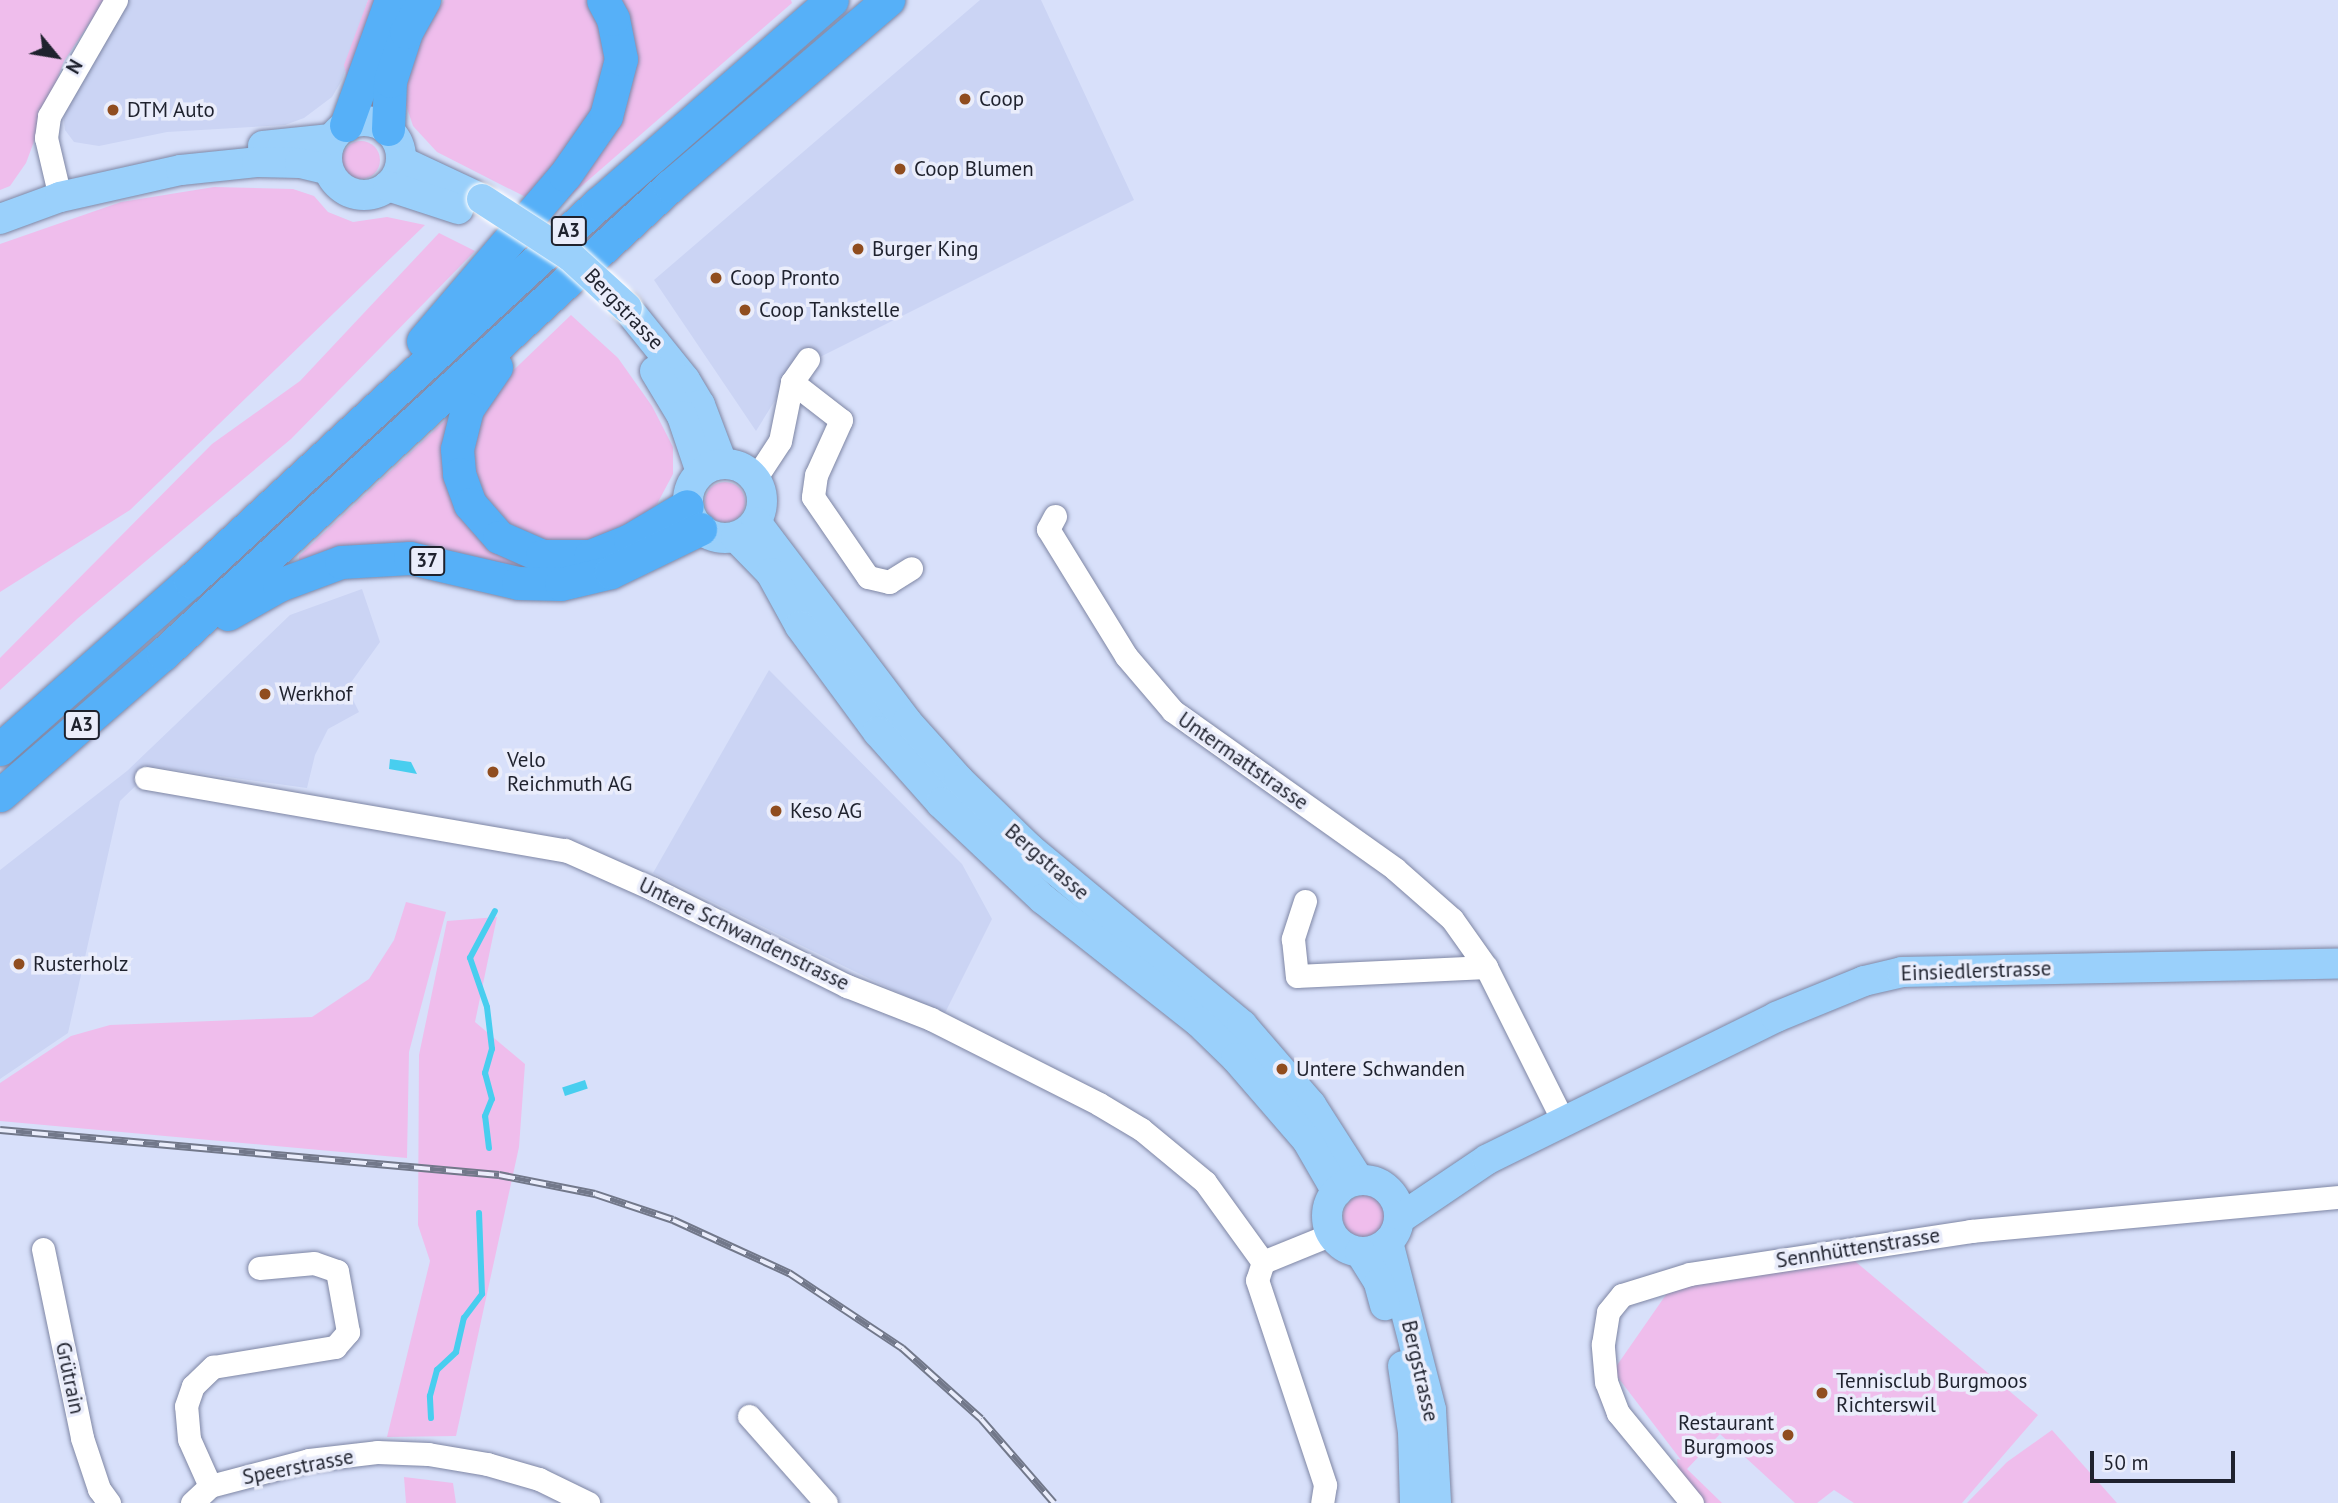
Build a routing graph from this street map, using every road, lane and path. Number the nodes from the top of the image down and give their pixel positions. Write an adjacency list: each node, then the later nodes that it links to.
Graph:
1 (116, 0): 11 (street)
2 (391, 0): 8 (highway)
3 (424, 0): 7 (highway)
4 (603, 0): 17 (highway)
5 (832, 0): 17 (highway, A3)
6 (888, 0): 13 (highway, A3)
7 (388, 129): 8 (main road); 10 (main road)
8 (339, 132): 9 (main road); 11 (main road)
9 (327, 169): 10 (main road); 11 (main road)
10 (395, 174): 16 (main road, Bergstrasse, bridge)
11 (60, 197): 12 (main road)
12 (0, 219)
13 (543, 303): 20 (highway); 23 (highway, A3)
14 (808, 359): 15 (street)
15 (792, 382): 18 (street); 22 (street)
16 (711, 468): 18 (main road); 20 (main road)
17 (312, 470): 24 (highway, A3)
18 (755, 479): 21 (main road)
19 (1055, 516): 29 (street, Untermattstrasse)
20 (694, 517): 21 (main road); 23 (highway, 37)
21 (746, 529): 32 (main road, Bergstrasse)
22 (911, 568)
23 (163, 654): 26 (highway, A3)
24 (0, 749)
25 (146, 778): 38 (street, Untere Schwandenstrasse)
26 (0, 795)
27 (1305, 901): 29 (street)
28 (2338, 964): 30 (main road, Einsiedlerstrasse)
29 (1486, 967): 30 (street, Untermattstrasse)
30 (1563, 1121): 31 (main road, Einsiedlerstrasse)
31 (1488, 1159): 32 (main road, Einsiedlerstrasse); 34 (main road, Einsiedlerstrasse)
32 (1360, 1186): 34 (main road, Bergstrasse); 35 (main road)
33 (2338, 1197): 49 (street, Sennhüttenstrasse)
34 (1394, 1231): 37 (main road); 48 (main road, Bergstrasse)
35 (1332, 1234): 37 (main road, Bergstrasse); 38 (street)
36 (43, 1249): 42 (street, Grütrain)
37 (1360, 1252): 47 (main road, Bergstrasse)
38 (1263, 1262): 46 (street)
39 (260, 1268): 41 (street)
40 (749, 1416): 45 (street)
41 (209, 1486): 43 (street); 44 (street, Speerstrasse)
42 (109, 1503)
43 (192, 1503)
44 (588, 1503)
45 (826, 1503)
46 (1321, 1503)
47 (1415, 1503)
48 (1436, 1503)
49 (1692, 1503)

